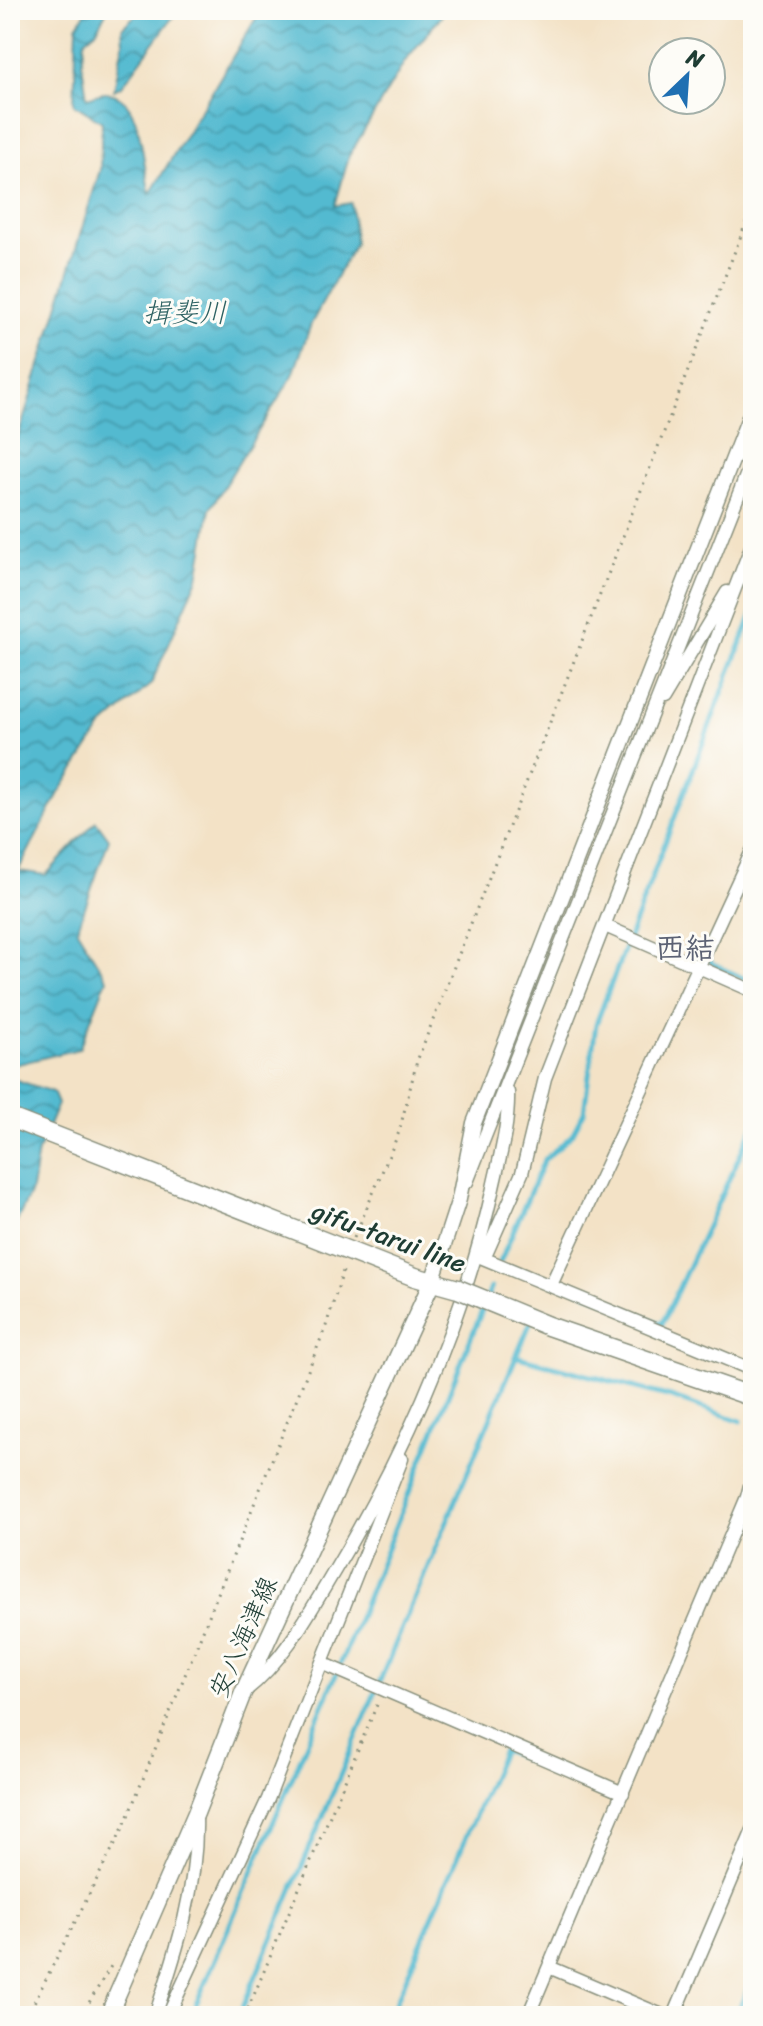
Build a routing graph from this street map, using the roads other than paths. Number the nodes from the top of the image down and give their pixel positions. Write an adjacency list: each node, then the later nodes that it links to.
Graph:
1 (753, 407): 11 (street)
2 (753, 458): 4 (street)
3 (752, 547): 4 (street); 6 (street)
4 (651, 715): 9 (street)
5 (753, 849): 7 (street)
6 (605, 926): 7 (street); 12 (street)
7 (699, 966): 8 (street); 14 (street)
8 (753, 991)
9 (508, 1085): 11 (street); 12 (street)
10 (10, 1118): 13 (main road, gifu-tarui line, bridge)
11 (459, 1199): 13 (street)
12 (478, 1256): 14 (street); 17 (street)
13 (423, 1279): 16 (main road, gifu-tarui line, bridge); 20 (main road, 安八海津線)
14 (551, 1285): 15 (street)
15 (753, 1370)
16 (753, 1397)
17 (415, 1420): 19 (street); 20 (street)
18 (753, 1474): 21 (street)
19 (322, 1663): 21 (street); 27 (street)
20 (243, 1693): 22 (main road, 安八海津線)
21 (623, 1793): 24 (street)
22 (196, 1813): 25 (main road, 安八海津線); 26 (street)
23 (753, 1830): 30 (street)
24 (549, 1967): 28 (street); 29 (street)
25 (108, 2016)
26 (155, 2016)
27 (168, 2016)
28 (528, 2016)
29 (664, 2016)
30 (674, 2016)

